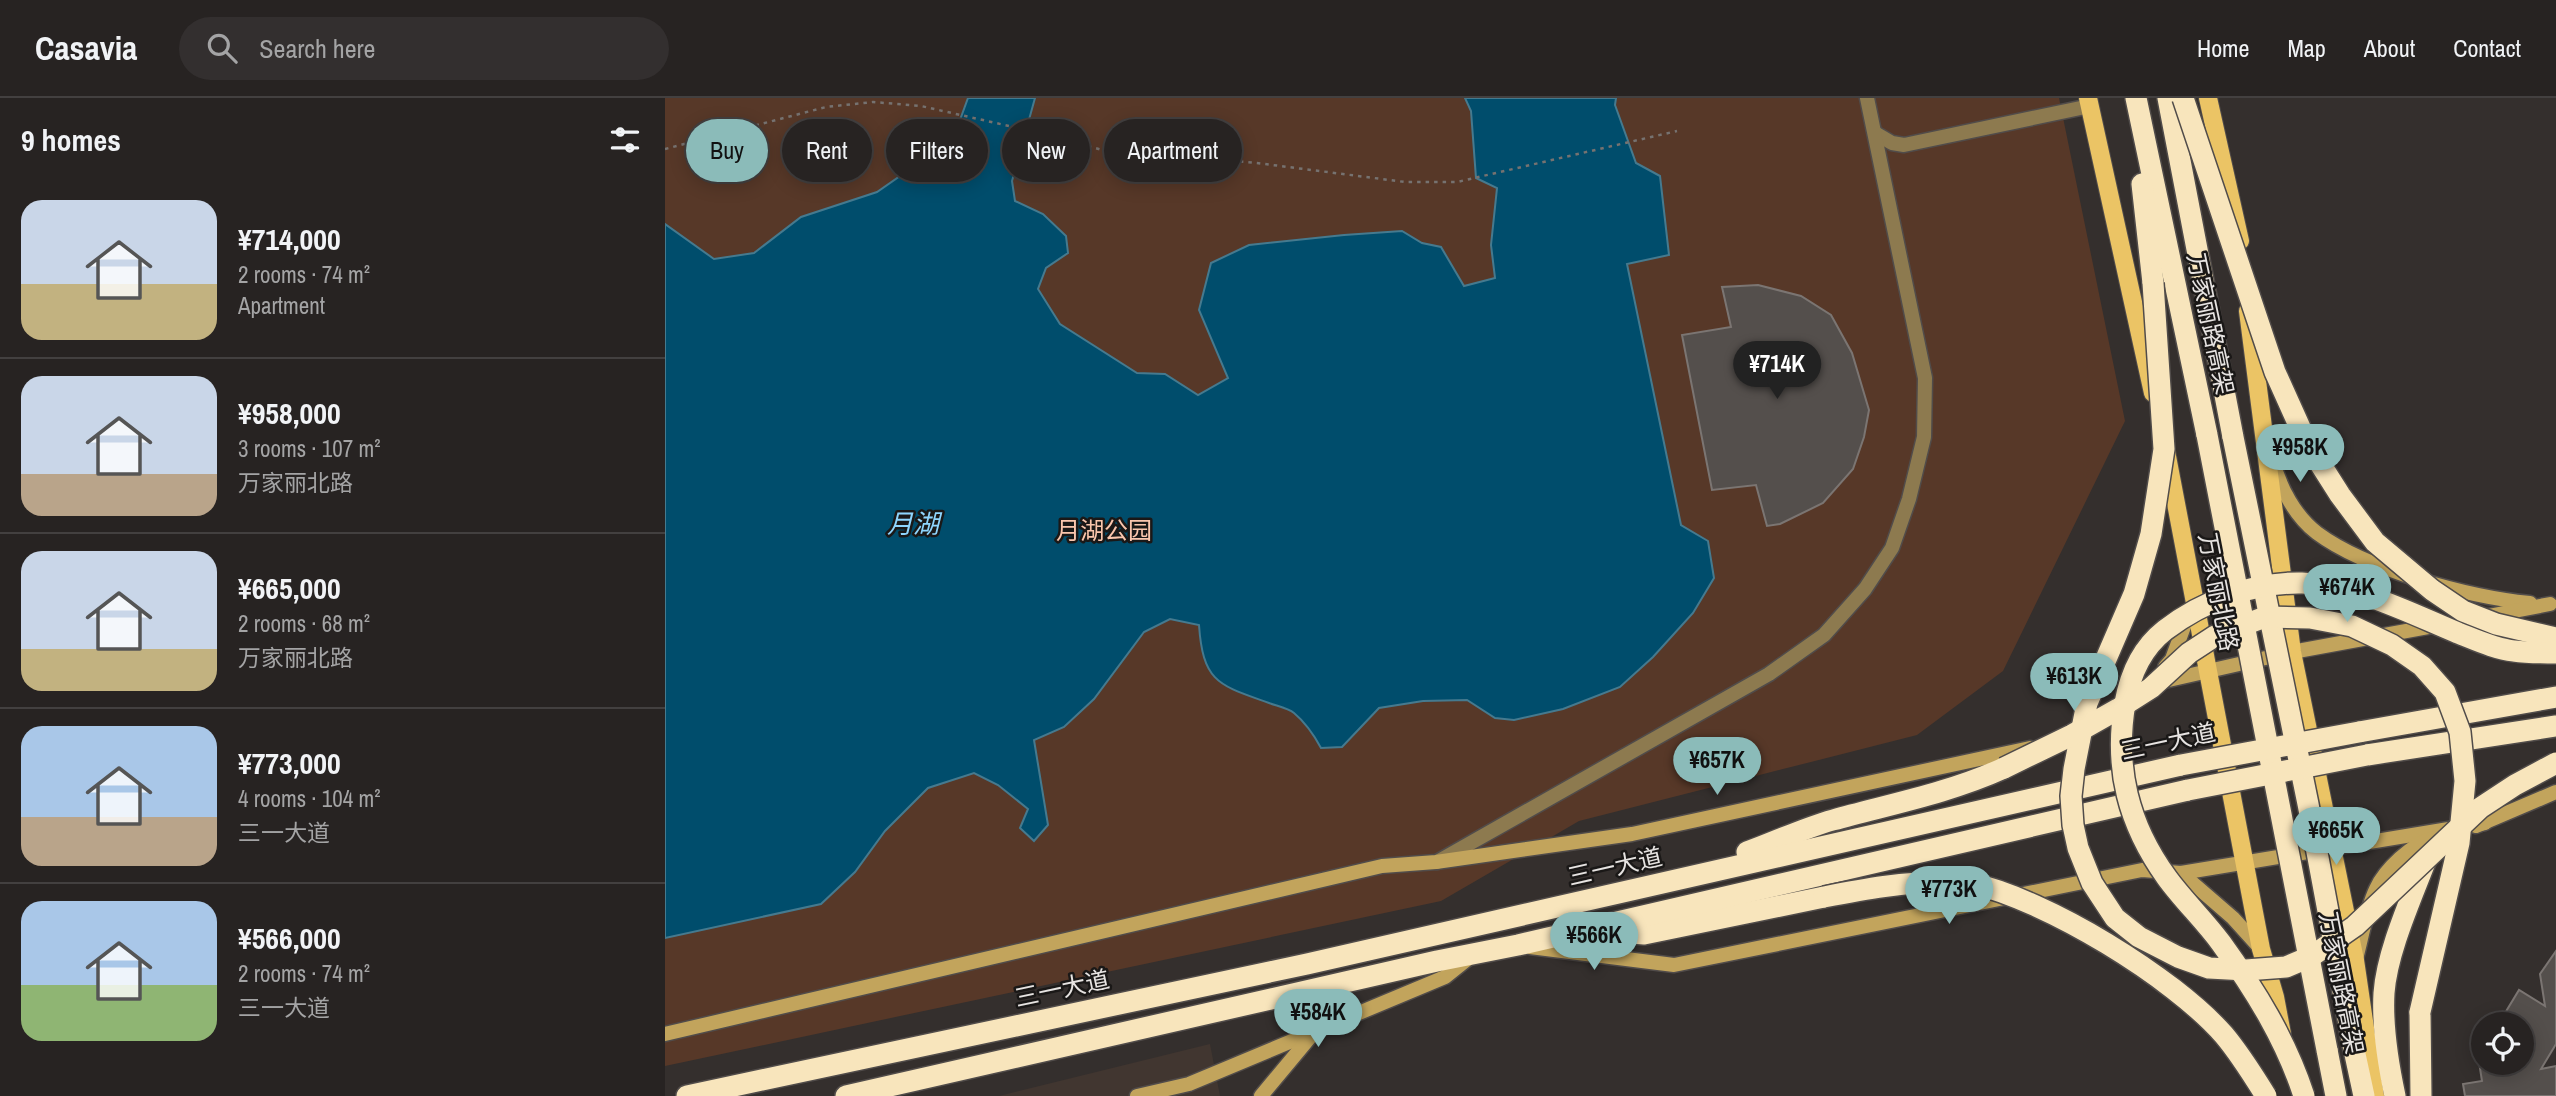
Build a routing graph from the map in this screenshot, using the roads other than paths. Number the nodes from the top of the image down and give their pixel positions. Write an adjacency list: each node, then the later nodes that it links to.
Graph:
1 (1867, 98): 7 (street)
2 (2134, 98): 24 (highway, bridge); 43 (highway, 万家丽路高架, bridge)
3 (2168, 98): 44 (highway, 万家丽路高架, bridge)
4 (2183, 98): 13 (highway, bridge)
5 (2208, 98): 10 (main road)
6 (2089, 102): 8 (street); 11 (main road, 万家丽北路)
7 (1875, 134): 8 (street); 9 (street)
8 (1903, 145): 9 (street)
9 (1883, 173): 25 (street)
10 (2262, 419): 12 (main road); 14 (main road)
11 (2195, 598): 16 (main road, 万家丽北路); 17 (main road)
12 (2553, 605): 14 (main road)
13 (2556, 638)
14 (2292, 652): 16 (main road); 23 (main road)
15 (2556, 653): 42 (highway, bridge)
16 (2208, 671): 17 (main road); 26 (main road, 万家丽北路)
17 (2152, 684): 25 (main road)
18 (2556, 697): 28 (highway, 三一大道, bridge)
19 (2556, 726): 29 (highway, bridge)
20 (2556, 763): 24 (highway, bridge)
21 (2556, 792): 22 (main road)
22 (2485, 823): 23 (main road); 33 (main road)
23 (2334, 850): 26 (main road); 33 (main road)
24 (2427, 857): 46 (highway)
25 (1436, 862): 35 (main road)
26 (2245, 864): 27 (main road); 31 (main road, 万家丽北路)
27 (2181, 873): 30 (main road); 31 (main road)
28 (1654, 885): 36 (highway, 三一大道); 47 (highway, bridge)
29 (1586, 930): 30 (highway); 40 (highway, bridge)
30 (1518, 946): 32 (highway)
31 (2261, 949): 41 (main road, 万家丽北路)
32 (1475, 953): 34 (main road); 37 (highway)
33 (2355, 960): 45 (main road)
34 (1315, 1031): 38 (main road); 39 (main road)
35 (665, 1034)
36 (687, 1096)
37 (846, 1096)
38 (1137, 1096)
39 (1261, 1096)
40 (2266, 1096)
41 (2295, 1096)
42 (2304, 1096)
43 (2336, 1096)
44 (2364, 1096)
45 (2375, 1096)
46 (2395, 1096)
47 (2421, 1096)

